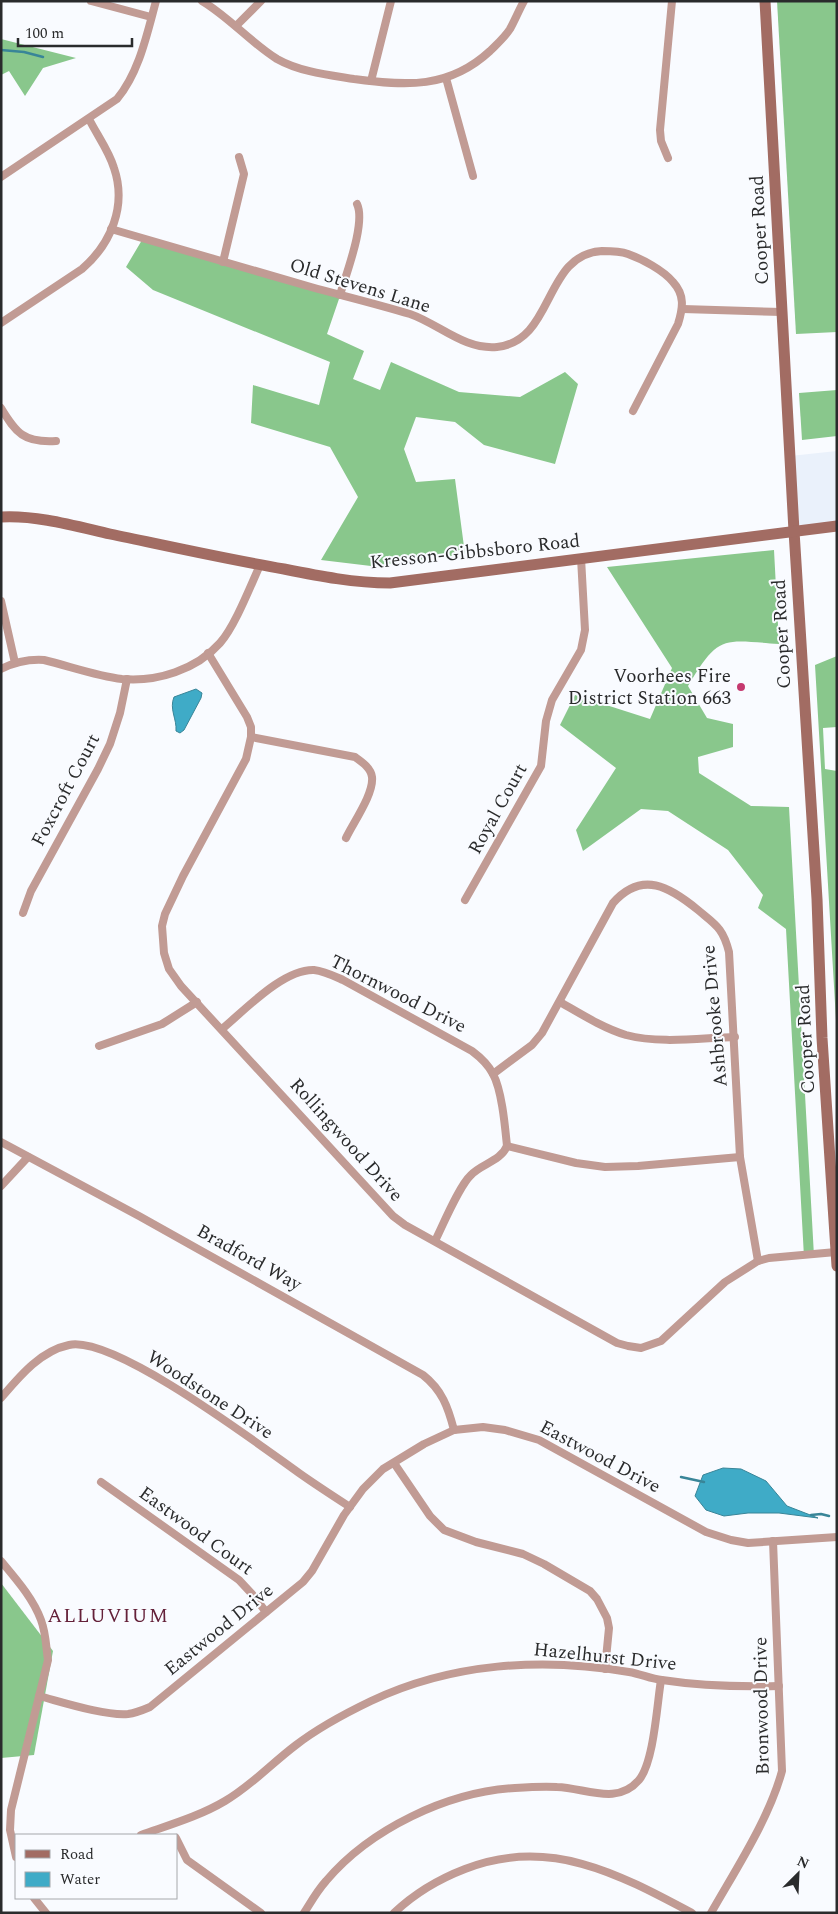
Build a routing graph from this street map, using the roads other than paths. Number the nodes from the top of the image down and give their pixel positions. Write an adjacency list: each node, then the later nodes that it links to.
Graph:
1 (91, 1): 9 (street)
2 (156, 1): 9 (street)
3 (202, 1): 10 (street)
4 (261, 1): 10 (street)
5 (391, 1): 12 (street)
6 (524, 1): 11 (street)
7 (672, 1): 15 (street)
8 (765, 1): 23 (street, Cooper Road)
9 (151, 17): 13 (street)
10 (236, 26): 12 (street)
11 (446, 78): 12 (street); 16 (street)
12 (371, 81)
13 (89, 120): 17 (street); 19 (street)
14 (239, 157): 20 (street)
15 (668, 158)
16 (473, 176)
17 (1, 177)
18 (357, 204): 21 (street)
19 (111, 229): 20 (street, Old Stevens Lane); 24 (street)
20 (223, 262): 21 (street, Old Stevens Lane)
21 (340, 295): 22 (street, Old Stevens Lane)
22 (683, 309): 23 (street); 26 (street)
23 (782, 312): 30 (street, Cooper Road)
24 (1, 323)
25 (1, 408): 27 (street)
26 (634, 411)
27 (56, 441)
28 (1, 517): 32 (street, Kresson-Gibbsboro Road)
29 (837, 526): 30 (street, Kresson-Gibbsboro Road)
30 (794, 531): 31 (street, Kresson-Gibbsboro Road); 54 (street, Cooper Road)
31 (580, 558): 32 (street, Kresson-Gibbsboro Road); 40 (street, Royal Court)
32 (260, 565): 34 (street)
33 (1, 602): 35 (street)
34 (208, 653): 37 (street); 38 (street, Rollingwood Drive)
35 (14, 662): 36 (street); 37 (street)
36 (1, 669)
37 (127, 679): 41 (street, Foxcroft Court)
38 (251, 737): 39 (street); 42 (street, Rollingwood Drive)
39 (346, 838)
40 (465, 900)
41 (24, 913)
42 (197, 1002): 44 (street, Rollingwood Drive); 46 (street)
43 (560, 1002): 45 (street); 45 (street, Ashbrooke Drive); 47 (street, Ashbrooke Drive)
44 (222, 1029): 47 (street, Thornwood Drive); 53 (street, Rollingwood Drive)
45 (735, 1036): 51 (street, Ashbrooke Drive)
46 (99, 1046)
47 (493, 1074): 49 (street, Thornwood Drive)
48 (1, 1142): 50 (street, Bradford Way)
49 (507, 1146): 51 (street); 53 (street)
50 (28, 1156): 52 (street); 58 (street, Bradford Way)
51 (740, 1158): 55 (street, Ashbrooke Drive)
52 (1, 1186)
53 (435, 1241): 55 (street, Rollingwood Drive)
54 (836, 1252): 55 (street, Rollingwood Drive); 56 (street, Cooper Road)
55 (758, 1261)
56 (837, 1266)
57 (1, 1398): 61 (street, Woodstone Drive)
58 (454, 1430): 59 (street, Eastwood Drive); 63 (street, Eastwood Drive)
59 (394, 1463): 61 (street, Eastwood Drive); 66 (street)
60 (101, 1482): 65 (street, Eastwood Court)
61 (350, 1507): 65 (street, Eastwood Drive)
62 (837, 1537): 63 (street, Eastwood Drive)
63 (773, 1541): 68 (street, Bronwood Drive)
64 (1, 1561): 69 (street)
65 (266, 1612): 69 (street, Eastwood Drive)
66 (604, 1670): 67 (street, Hazelhurst Drive); 70 (street, Hazelhurst Drive)
67 (661, 1680): 68 (street, Hazelhurst Drive); 78 (street)
68 (779, 1686): 81 (street, Bronwood Drive)
69 (39, 1696): 74 (street)
70 (173, 1824): 71 (street, Hazelhurst Drive); 72 (street)
71 (145, 1834)
72 (175, 1834)
73 (178, 1841): 77 (street)
74 (15, 1853)
75 (35, 1899): 76 (street)
76 (46, 1913)
77 (261, 1913)
78 (304, 1913)
79 (394, 1913): 80 (street)
80 (692, 1913)
81 (711, 1913)

